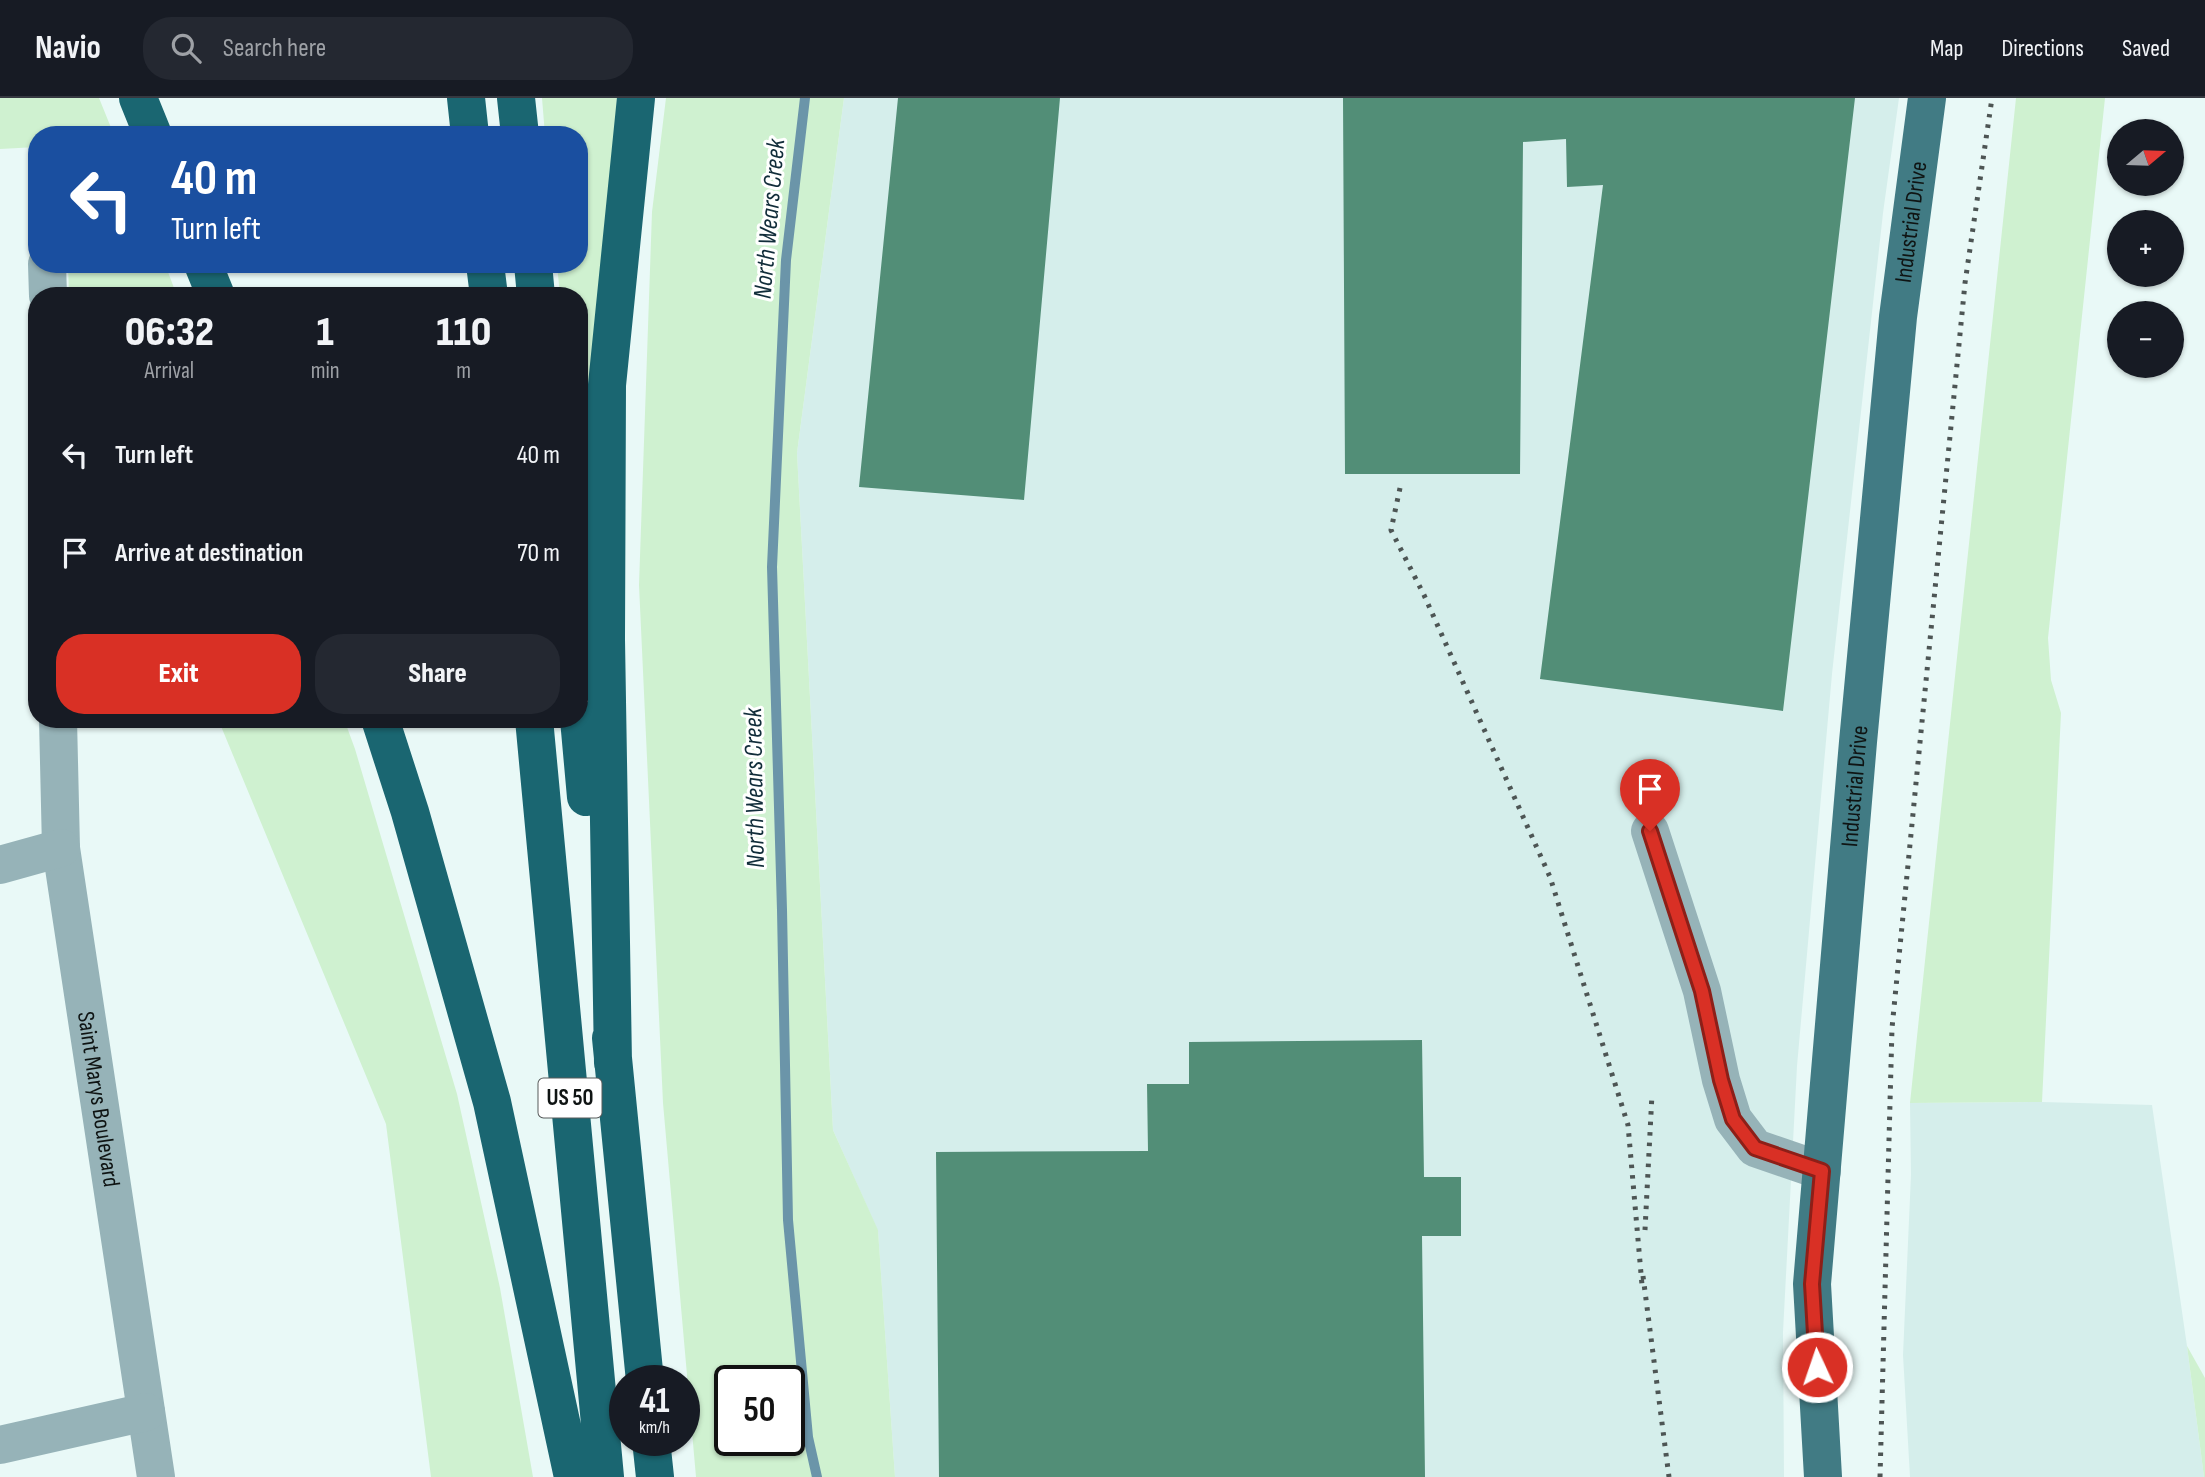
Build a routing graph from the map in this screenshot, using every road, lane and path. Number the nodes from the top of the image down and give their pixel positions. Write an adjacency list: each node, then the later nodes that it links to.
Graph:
1 (138, 98): 6 (highway)
2 (466, 98): 7 (highway)
3 (516, 98): 8 (highway)
4 (636, 98): 16 (highway)
5 (1927, 98): 17 (main road, Industrial Drive)
6 (149, 126)
7 (469, 126)
8 (519, 126)
9 (58, 728): 14 (street, Saint Marys Boulevard)
10 (383, 728): 23 (highway)
11 (535, 728): 24 (highway, US 50)
12 (580, 728): 16 (highway, US 50)
13 (1650, 831): 17 (street)
14 (61, 848): 15 (street); 19 (street, Saint Marys Boulevard)
15 (0, 865)
16 (613, 1063): 18 (highway, US 50)
17 (1822, 1171): 26 (main road, Industrial Drive)
18 (643, 1365)
19 (146, 1412): 20 (street); 22 (street, Saint Marys Boulevard)
20 (0, 1445)
21 (653, 1456): 25 (highway)
22 (156, 1477)
23 (573, 1477)
24 (605, 1477)
25 (655, 1477)
26 (1823, 1477)

